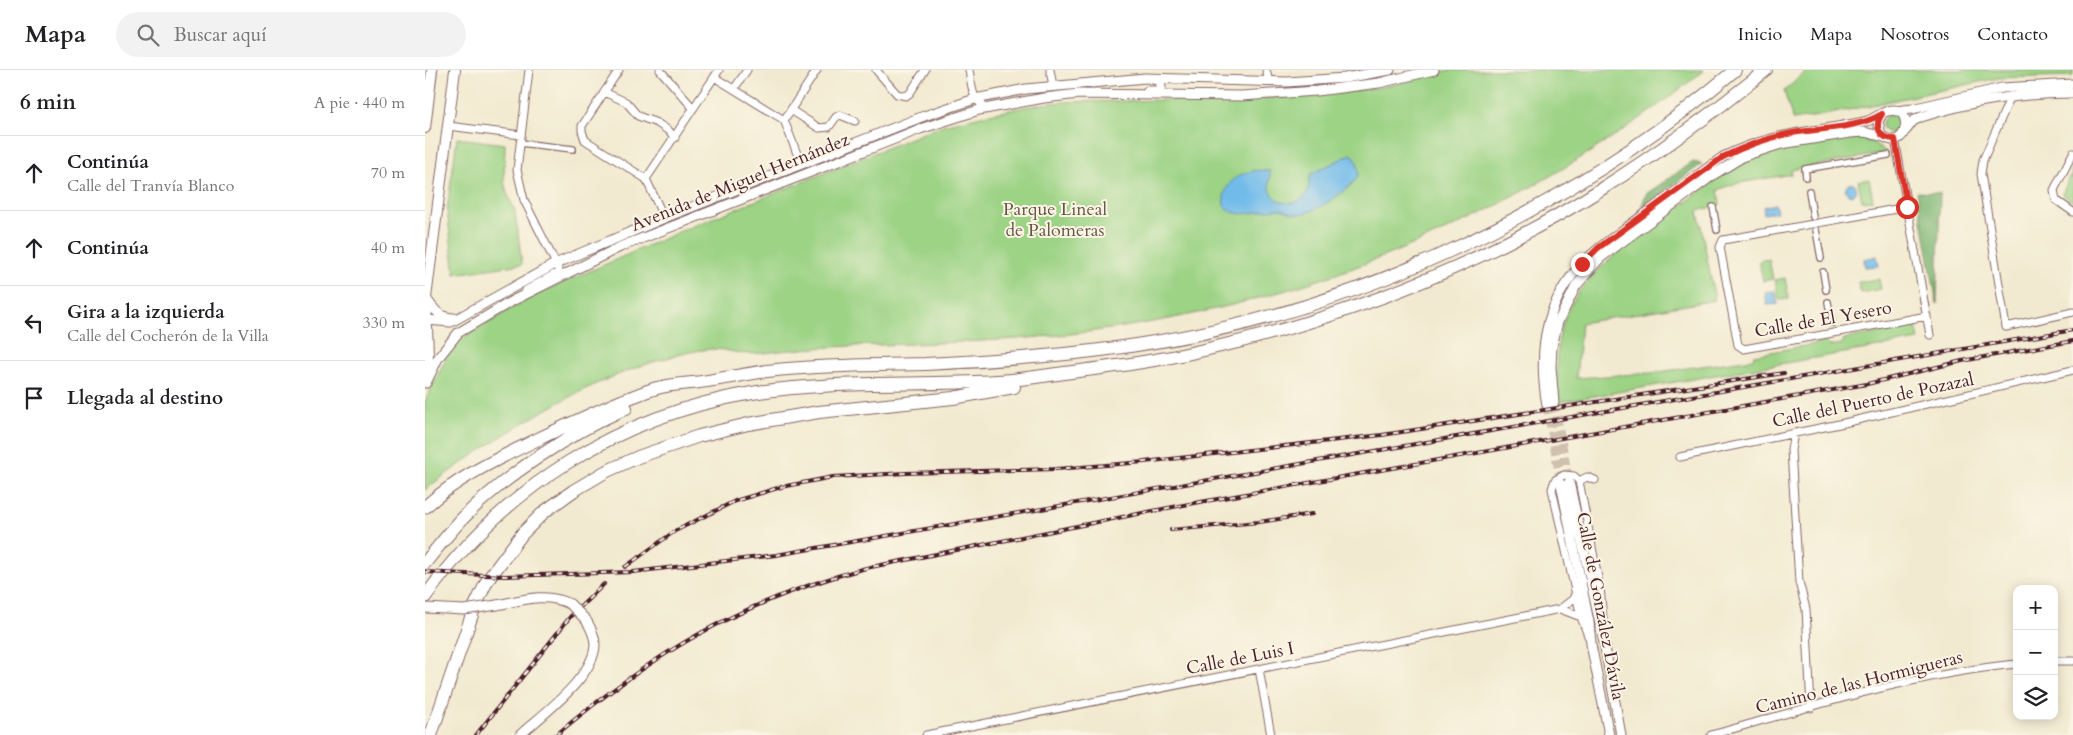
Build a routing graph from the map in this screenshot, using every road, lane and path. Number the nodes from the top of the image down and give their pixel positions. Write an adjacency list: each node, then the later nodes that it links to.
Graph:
1 (432, 70): 40 (main road)
2 (455, 70): 39 (main road)
3 (529, 70): 44 (street)
4 (619, 70): 26 (street)
5 (660, 70): 32 (street)
6 (747, 70): 25 (street)
7 (817, 70): 34 (street)
8 (876, 70): 9 (street)
9 (925, 70)
10 (969, 70): 31 (street)
11 (1050, 70): 24 (street)
12 (1266, 70): 21 (street)
13 (1391, 70): 21 (street, Avenida de Miguel Hernández)
14 (1417, 70): 22 (street, Avenida de Miguel Hernández)
15 (1434, 70): 22 (street, Avenida de Miguel Hernández)
16 (1735, 70): 77 (highway)
17 (1766, 70): 73 (highway)
18 (716, 73): 25 (street); 32 (street)
19 (1145, 78): 20 (street, Avenida de Miguel Hernández); 24 (street, Avenida de Miguel Hernández); 28 (street, Avenida de Miguel Hernández)
20 (1217, 80): 21 (street, Avenida de Miguel Hernández); 29 (street, Avenida de Miguel Hernández)
21 (1269, 82)
22 (1379, 83): 29 (street, Avenida de Miguel Hernández)
23 (2073, 84): 35 (street)
24 (1053, 86): 31 (street, Avenida de Miguel Hernández)
25 (734, 89): 37 (street)
26 (604, 92): 43 (street); 51 (street)
27 (2073, 93): 30 (street)
28 (1118, 95): 29 (street, Avenida de Miguel Hernández); 33 (street, Avenida de Miguel Hernández)
29 (1189, 96)
30 (2011, 96): 41 (street); 67 (street)
31 (975, 99): 33 (street); 49 (street, Avenida de Miguel Hernández)
32 (693, 108): 43 (street)
33 (987, 108): 65 (street, Avenida de Miguel Hernández)
34 (791, 110): 37 (street); 38 (street)
35 (1895, 111): 36 (street); 41 (street)
36 (1882, 114): 42 (street); 42 (street)
37 (784, 120): 49 (street)
38 (855, 121)
39 (448, 126): 44 (street); 64 (main road)
40 (425, 128)
41 (1906, 130): 45 (street)
42 (1885, 137): 45 (street)
43 (675, 138): 51 (street)
44 (520, 139): 46 (street); 61 (street)
45 (1895, 139): 54 (street)
46 (573, 149)
47 (2073, 153): 55 (street)
48 (1888, 155): 50 (street)
49 (801, 164): 57 (street, Avenida de Miguel Hernández)
50 (1806, 177)
51 (646, 179): 57 (street)
52 (1809, 191): 56 (street)
53 (1713, 207): 58 (street)
54 (1907, 207): 69 (street); 69 (street, Calle de El Yesero)
55 (2073, 212)
56 (1813, 217)
57 (664, 218): 61 (street, Avenida de Miguel Hernández)
58 (1717, 230)
59 (1815, 230): 60 (street)
60 (1821, 258)
61 (555, 264): 65 (street, Avenida de Miguel Hernández); 68 (street, Avenida de Miguel Hernández)
62 (1823, 272): 63 (street)
63 (1826, 290)
64 (426, 293): 68 (street); 70 (main road)
65 (512, 301): 76 (street, Avenida de Miguel Hernández)
66 (1828, 302): 71 (street)
67 (2073, 312)
68 (464, 316): 70 (street, Avenida de Miguel Hernández)
69 (1927, 316): 72 (street)
70 (425, 320): 75 (main road)
71 (1832, 323)
72 (1930, 335)
73 (1089, 370): 87 (highway); 98 (highway)
74 (2073, 370): 78 (street, Calle del Puerto de Pozazal)
75 (425, 381)
76 (425, 385)
77 (687, 385): 82 (highway); 83 (highway)
78 (1794, 433): 79 (street, Calle del Puerto de Pozazal); 96 (street)
79 (1680, 457)
80 (1595, 480): 81 (street)
81 (1570, 482): 86 (street, Calle de González Dávila); 91 (street, Calle de González Dávila); 103 (street, Calle de González Dávila)
82 (425, 507)
83 (463, 518): 84 (highway); 85 (highway)
84 (425, 549)
85 (425, 563)
86 (1575, 594): 89 (street); 90 (street, Calle de González Dávila)
87 (425, 597)
88 (425, 608): 99 (street, bridge)
89 (1561, 609): 90 (street); 95 (street, Calle de Luis I)
90 (1581, 617): 91 (street)
91 (1591, 644): 102 (street, Calle de González Dávila)
92 (2058, 661): 93 (street)
93 (2073, 661)
94 (2013, 665): 96 (street, Camino de las Hormigueras)
95 (1259, 669): 97 (street, Calle de Luis I); 101 (street)
96 (1811, 708): 104 (street, Camino de las Hormigueras)
97 (945, 733): 100 (street, Calle de Luis I)
98 (429, 735)
99 (520, 735)
100 (926, 735)
101 (1271, 735)
102 (1609, 735)
103 (1621, 735)
104 (1711, 735)

